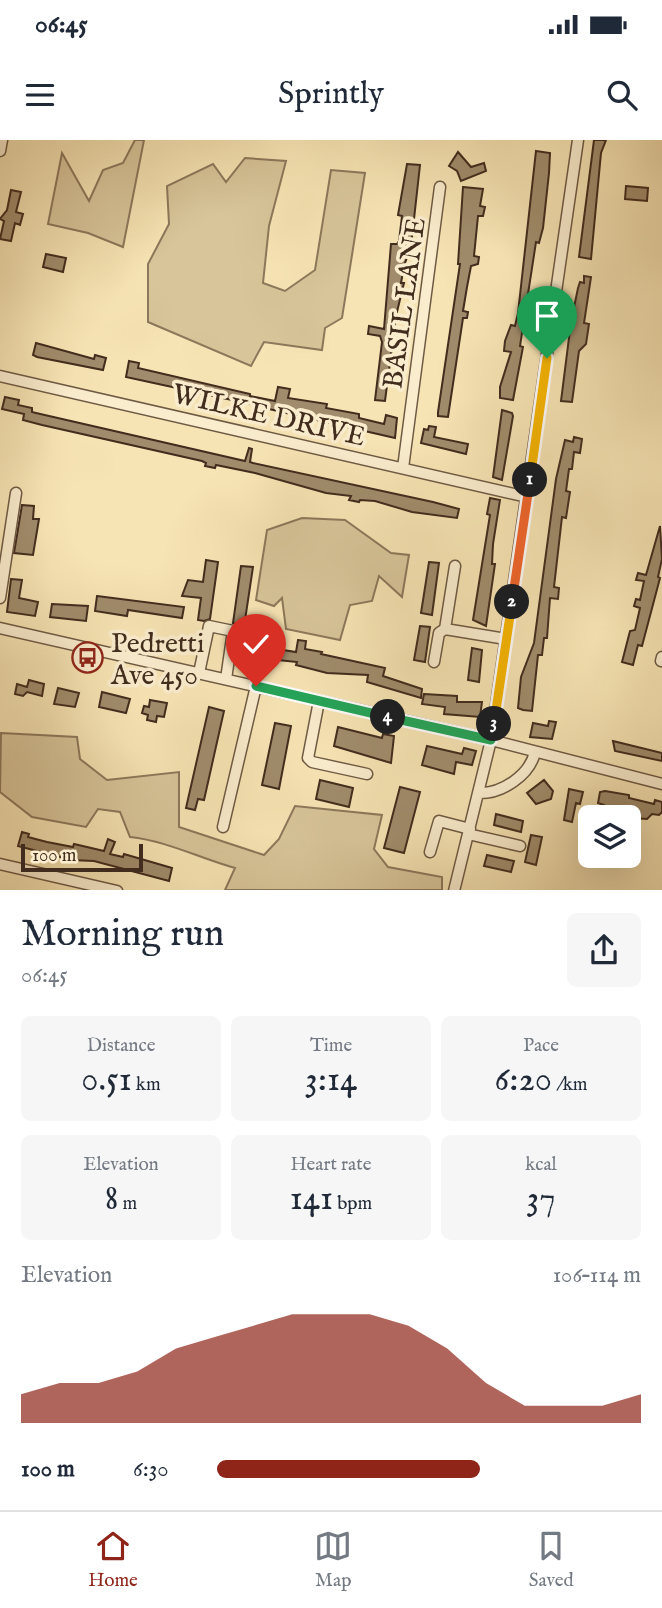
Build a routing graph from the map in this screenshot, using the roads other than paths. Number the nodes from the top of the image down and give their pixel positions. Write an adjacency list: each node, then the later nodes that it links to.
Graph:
1 (2, 140): 3 (street)
2 (578, 140): 8 (street)
3 (0, 151)
4 (440, 187): 6 (street, BASIL LANE)
5 (0, 376): 6 (street, WILKE DRIVE)
6 (403, 467): 8 (street, WILKE DRIVE)
7 (16, 493): 10 (street)
8 (527, 497): 13 (street)
9 (455, 566): 12 (street)
10 (0, 598)
11 (0, 628): 15 (street)
12 (445, 628): 13 (street); 14 (street)
13 (506, 639): 19 (street)
14 (434, 662)
15 (199, 673): 16 (street); 16 (street)
16 (226, 679): 17 (street)
17 (256, 686): 18 (street); 24 (street)
18 (318, 701): 19 (street); 21 (street)
19 (491, 740): 20 (street); 23 (street)
20 (535, 752): 22 (street); 23 (street)
21 (367, 774)
22 (662, 784)
23 (478, 793): 25 (street)
24 (223, 827)
25 (469, 831): 26 (street); 27 (street); 30 (street)
26 (520, 846)
27 (430, 852)
28 (0, 864): 29 (street)
29 (113, 890)
30 (454, 890)

